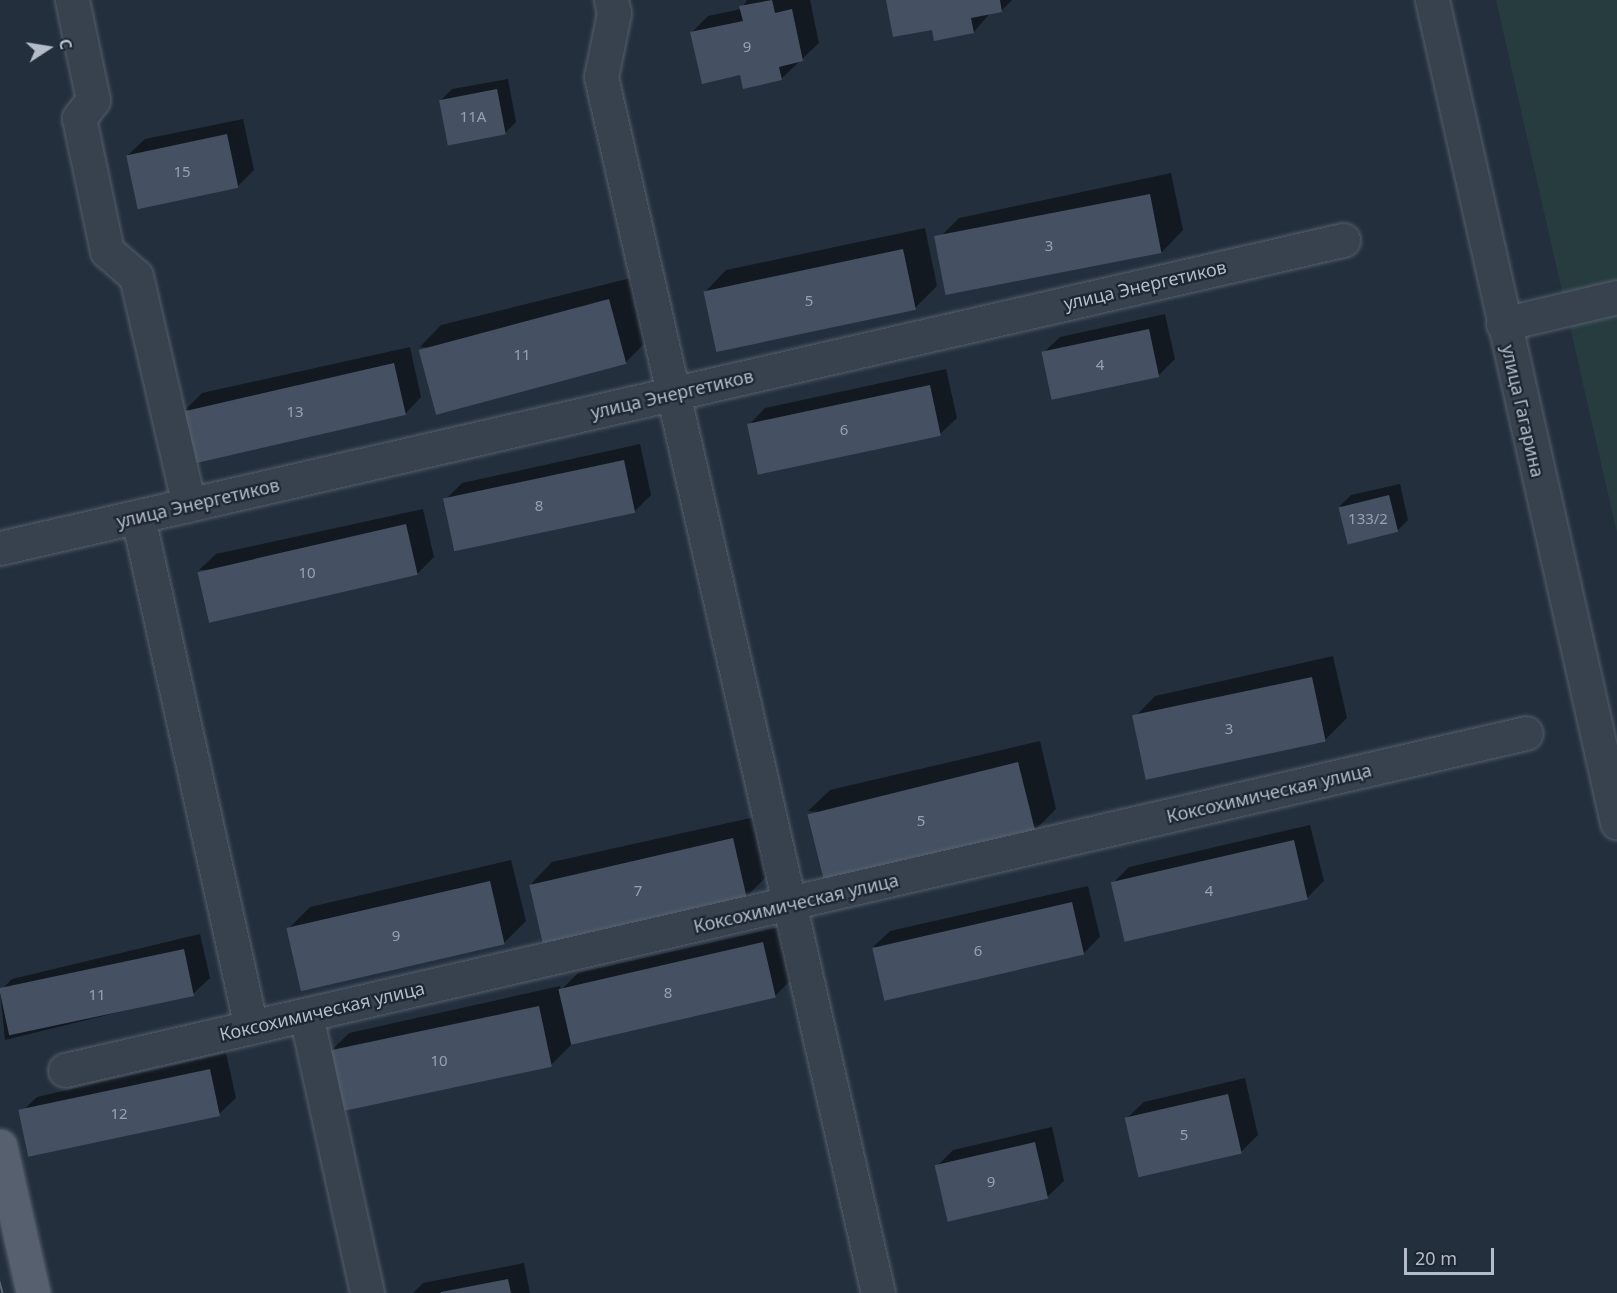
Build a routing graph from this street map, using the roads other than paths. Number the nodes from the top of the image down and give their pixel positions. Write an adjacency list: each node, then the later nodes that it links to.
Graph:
1 (72, 0): 8 (street)
2 (611, 0): 7 (street)
3 (1432, 0): 6 (street, улица Гагарина)
4 (1343, 240): 7 (street, улица Энергетиков)
5 (1617, 297): 6 (street)
6 (1503, 324): 12 (street, улица Гагарина)
7 (674, 394): 8 (street, улица Энергетиков); 14 (street)
8 (189, 505): 9 (street, улица Энергетиков)
9 (138, 517): 10 (street, улица Энергетиков); 16 (street)
10 (0, 548)
11 (1526, 734): 14 (street, Коксохимическая улица)
12 (1608, 744): 13 (street, улица Гагарина)
13 (1617, 822)
14 (789, 905): 15 (street, Коксохимическая улица); 21 (street)
15 (306, 1015): 16 (street, Коксохимическая улица); 20 (street)
16 (251, 1027): 17 (street, Коксохимическая улица)
17 (64, 1070)
18 (0, 1146): 19 (main road)
19 (33, 1293)
20 (367, 1293)
21 (878, 1293)

